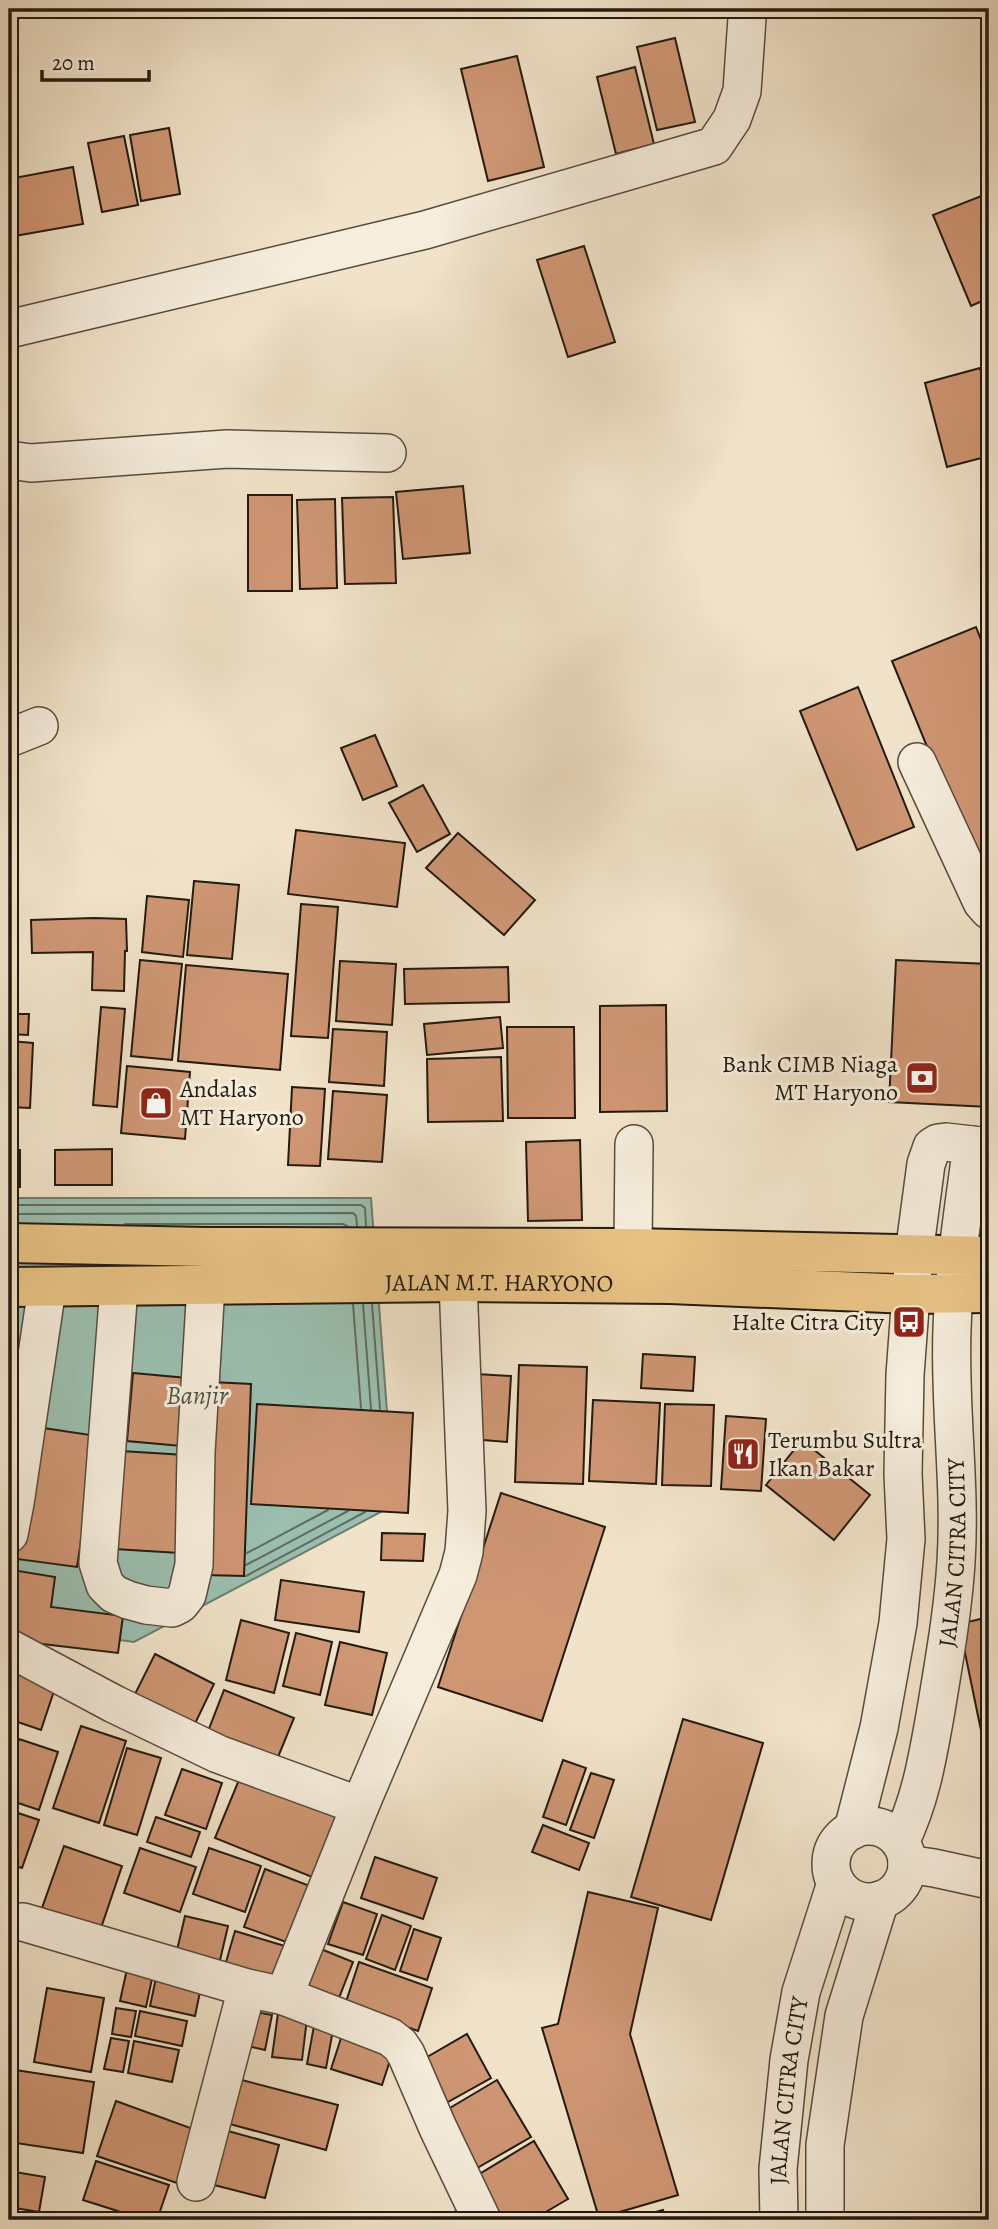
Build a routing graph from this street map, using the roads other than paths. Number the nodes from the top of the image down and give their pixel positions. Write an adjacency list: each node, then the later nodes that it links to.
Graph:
1 (747, 18): 2 (street)
2 (9, 329)
3 (387, 453): 4 (street)
4 (9, 460)
5 (917, 762): 6 (street)
6 (989, 910)
7 (634, 1144): 10 (street)
8 (981, 1146): 11 (street, JALAN CITRA CITY); 12 (street, JALAN CITRA CITY)
9 (9, 1243): 10 (main road, JALAN M.T. HARYONO)
10 (634, 1248): 11 (main road, JALAN M.T. HARYONO)
11 (914, 1254): 12 (main road, JALAN M.T. HARYONO); 18 (street, JALAN CITRA CITY)
12 (973, 1275): 18 (main road, JALAN M.T. HARYONO); 20 (street, JALAN CITRA CITY)
13 (458, 1282): 14 (main road, JALAN M.T. HARYONO); 18 (main road, JALAN M.T. HARYONO); 23 (street)
14 (206, 1285): 16 (main road, JALAN M.T. HARYONO); 16 (street)
15 (9, 1287): 17 (main road, JALAN M.T. HARYONO)
16 (119, 1287): 17 (main road, JALAN M.T. HARYONO)
17 (47, 1288): 21 (street)
18 (910, 1294): 19 (street, JALAN CITRA CITY)
19 (905, 1375): 20 (street); 24 (street, JALAN CITRA CITY)
20 (952, 1377): 25 (street, JALAN CITRA CITY)
21 (9, 1534)
22 (9, 1648): 23 (street)
23 (360, 1806): 31 (street)
24 (853, 1830): 25 (street); 27 (street)
25 (903, 1853): 26 (street); 28 (street)
26 (989, 1880)
27 (836, 1882): 28 (street); 34 (street, JALAN CITRA CITY)
28 (880, 1900): 35 (street, JALAN CITRA CITY)
29 (23, 1922): 30 (street)
30 (247, 1988): 31 (street); 32 (street)
31 (284, 1996): 33 (street)
32 (196, 2182)
33 (482, 2220)
34 (779, 2220)
35 (825, 2220)

